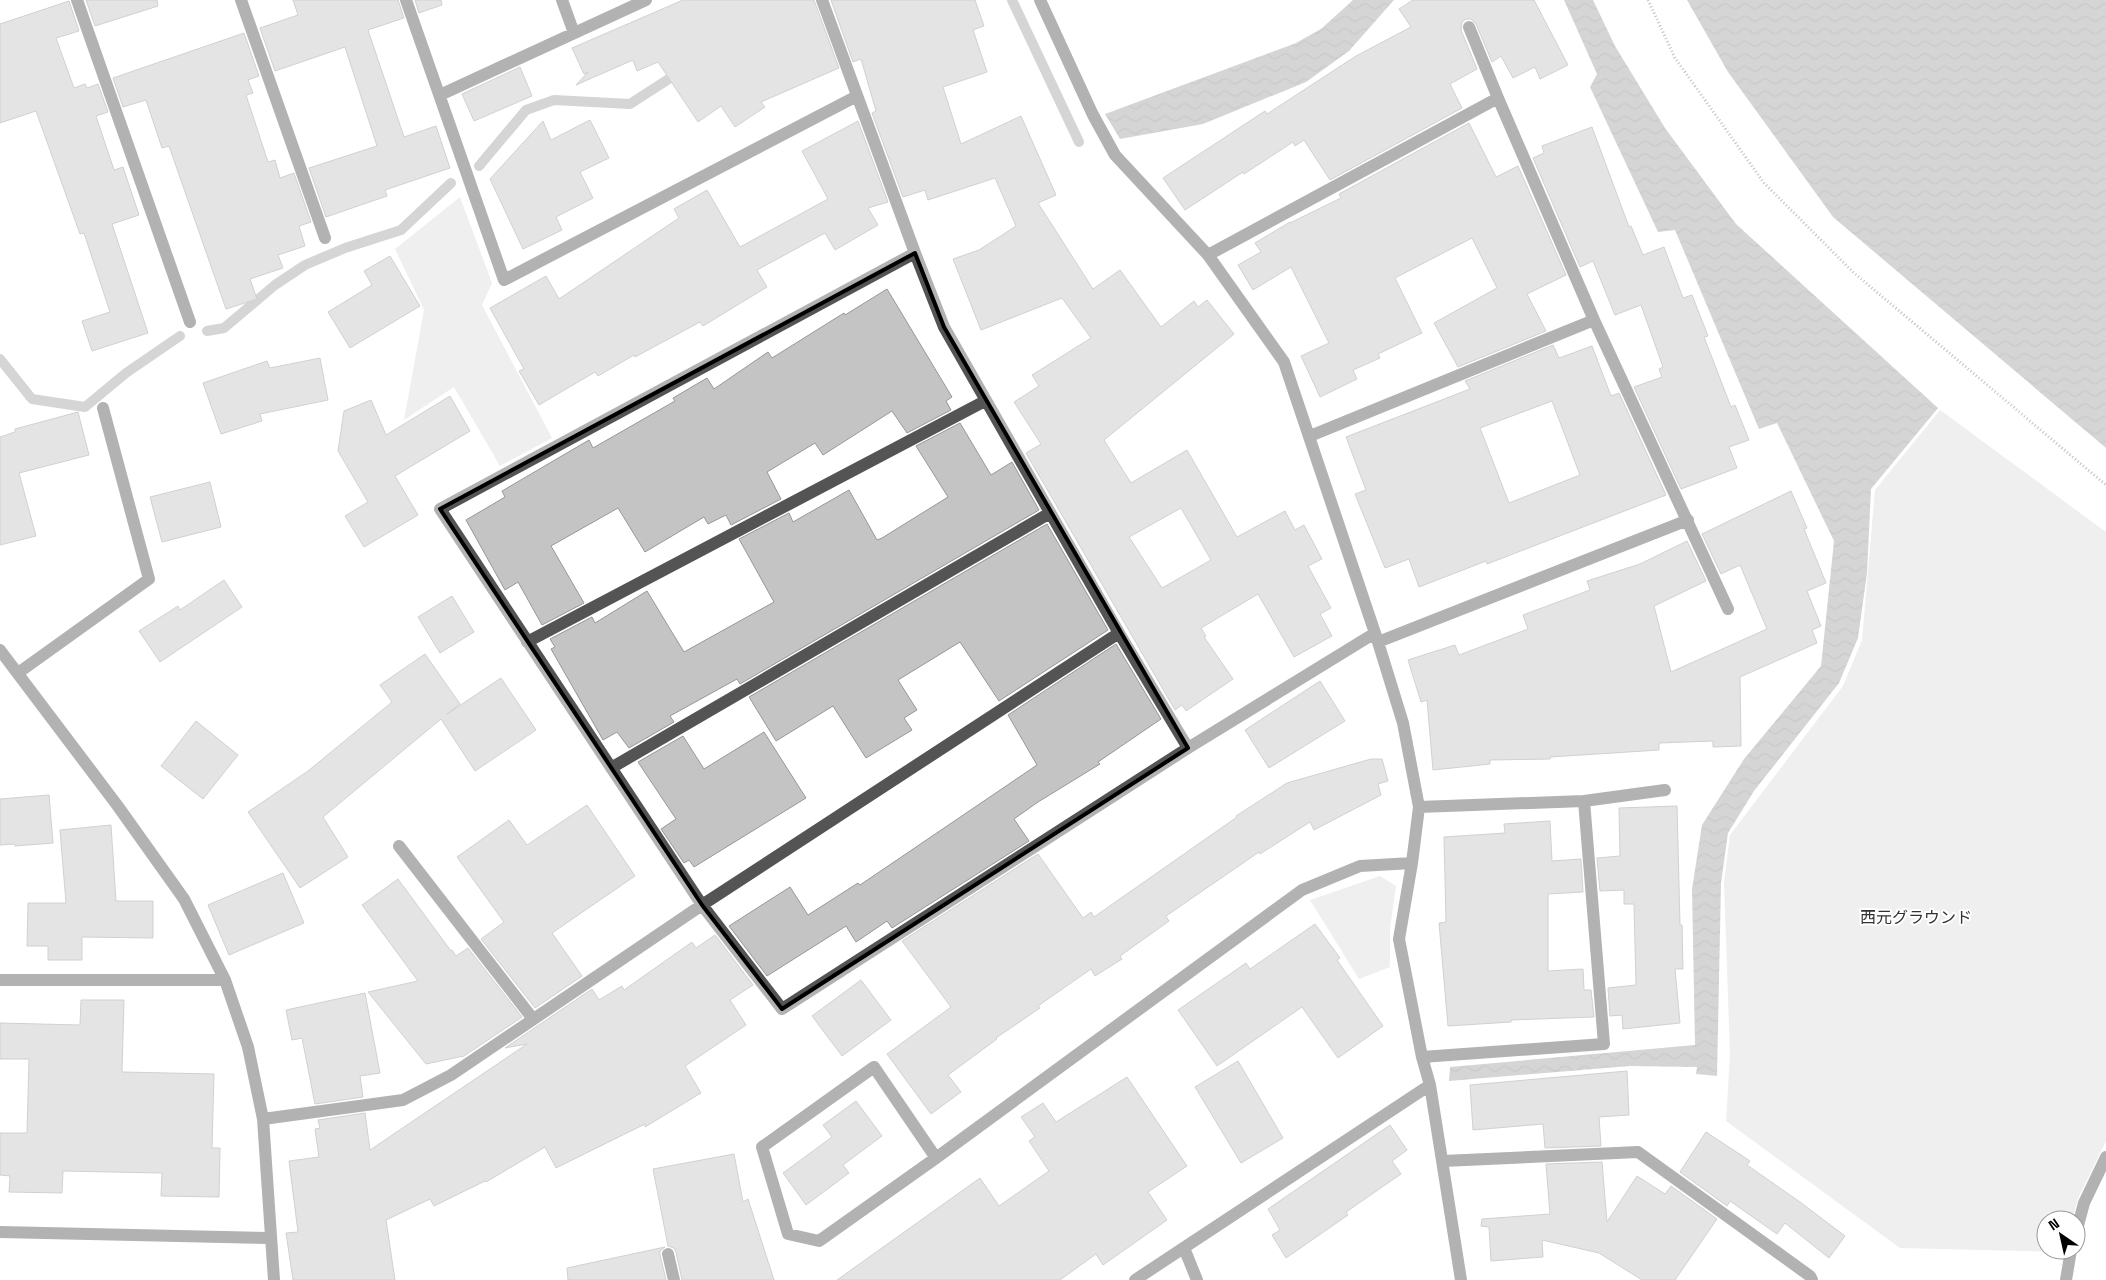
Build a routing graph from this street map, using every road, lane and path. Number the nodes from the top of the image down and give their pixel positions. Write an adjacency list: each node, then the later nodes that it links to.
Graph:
1 (77, 0): 18 (street)
2 (240, 0): 14 (street)
3 (406, 0): 11 (street)
4 (562, 0): 10 (street)
5 (646, 0): 10 (street)
6 (822, 0): 12 (street)
7 (1040, 0): 16 (street)
8 (1648, 0): 22 (path)
9 (1470, 27): 13 (street)
10 (574, 33): 11 (street)
11 (440, 95): 12 (street)
12 (857, 96): 15 (street)
13 (1498, 98): 16 (street); 17 (street)
14 (325, 238)
15 (915, 252): 19 (street); 28 (street)
16 (1208, 255): 21 (street)
17 (1594, 320): 21 (street); 24 (street)
18 (190, 322)
19 (986, 401): 23 (street); 28 (street)
20 (103, 408): 30 (street)
21 (1310, 436): 27 (street)
22 (2106, 486)
23 (1050, 513): 26 (street); 32 (street)
24 (1688, 520): 25 (street); 27 (street)
25 (1728, 609)
26 (1119, 633): 31 (street); 38 (street)
27 (1376, 637): 31 (street); 35 (street)
28 (527, 642): 32 (street)
29 (0, 650): 30 (street)
30 (18, 673): 40 (street)
31 (1188, 748): 38 (street)
32 (611, 768): 38 (street)
33 (1665, 790): 34 (street)
34 (1584, 800): 35 (street); 42 (street)
35 (1419, 807): 37 (street)
36 (399, 846): 41 (street)
37 (1412, 863): 42 (street); 46 (street)
38 (702, 905): 41 (street)
39 (0, 980): 40 (street)
40 (225, 980): 44 (street)
41 (533, 1019): 44 (street)
42 (1422, 1057): 43 (street)
43 (1430, 1085): 47 (street); 51 (street)
44 (263, 1119): 50 (street)
45 (2106, 1157): 48 (street)
46 (936, 1158): 46 (street)
47 (1443, 1161): 58 (street); 59 (street)
48 (2082, 1210)
49 (0, 1232): 50 (street)
50 (270, 1238): 54 (street)
51 (1184, 1248): 56 (street); 57 (street)
52 (668, 1254): 55 (street)
53 (2070, 1260): 60 (street)
54 (274, 1280)
55 (674, 1280)
56 (1135, 1280)
57 (1197, 1280)
58 (1461, 1280)
59 (1812, 1280)
60 (2066, 1280)

